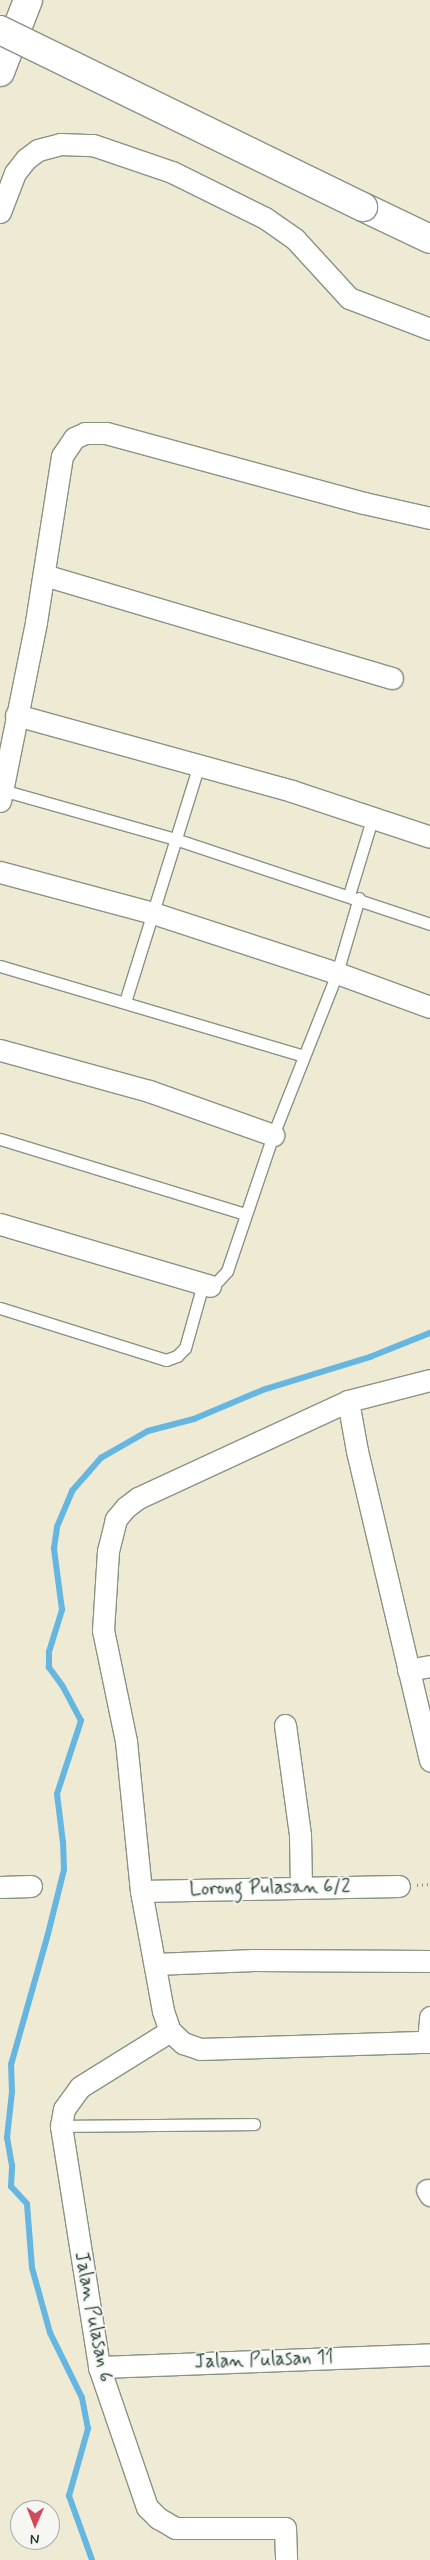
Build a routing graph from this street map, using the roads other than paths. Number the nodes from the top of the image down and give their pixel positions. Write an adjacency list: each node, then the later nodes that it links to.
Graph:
1 (28, 0): 3 (main road)
2 (0, 30): 5 (main road, bridge)
3 (0, 72)
4 (0, 212): 6 (street)
5 (430, 239)
6 (430, 329)
7 (430, 518): 8 (street)
8 (44, 575): 9 (street); 10 (street)
9 (392, 678)
10 (16, 716): 11 (street); 12 (street)
11 (199, 764): 13 (street); 15 (lane)
12 (1, 796): 15 (lane)
13 (373, 816): 14 (street); 17 (lane)
14 (430, 837)
15 (175, 839): 17 (lane); 18 (lane)
16 (0, 872): 18 (street)
17 (354, 897): 19 (lane); 21 (lane)
18 (153, 912): 21 (street); 22 (lane)
19 (430, 924)
20 (0, 966): 22 (lane)
21 (338, 973): 23 (street); 25 (lane)
22 (125, 1002): 25 (lane)
23 (430, 1007)
24 (0, 1050): 26 (street)
25 (304, 1056): 26 (lane)
26 (273, 1135): 28 (lane)
27 (0, 1139): 28 (lane)
28 (245, 1214): 30 (lane)
29 (0, 1224): 30 (street)
30 (206, 1285): 31 (lane)
31 (0, 1308)
32 (430, 1380): 33 (street)
33 (348, 1401): 35 (street); 42 (street)
34 (430, 1666): 35 (street)
35 (408, 1670): 37 (street)
36 (285, 1725): 40 (street)
37 (430, 1761)
38 (31, 1886): 41 (street)
39 (399, 1886): 40 (street, Lorong Pulasan 6/2)
40 (301, 1887): 42 (street, Lorong Pulasan 6/2)
41 (0, 1888)
42 (141, 1891): 44 (street)
43 (430, 1961): 44 (street)
44 (154, 1964): 46 (street)
45 (430, 2017): 46 (street)
46 (170, 2031): 48 (street, Jalan Pulasan 6)
47 (254, 2124): 48 (lane)
48 (61, 2126): 50 (street, Jalan Pulasan 6)
49 (430, 2354): 50 (street, Jalan Pulasan 11)
50 (99, 2367): 51 (street, Jalan Pulasan 6)
51 (286, 2560)

